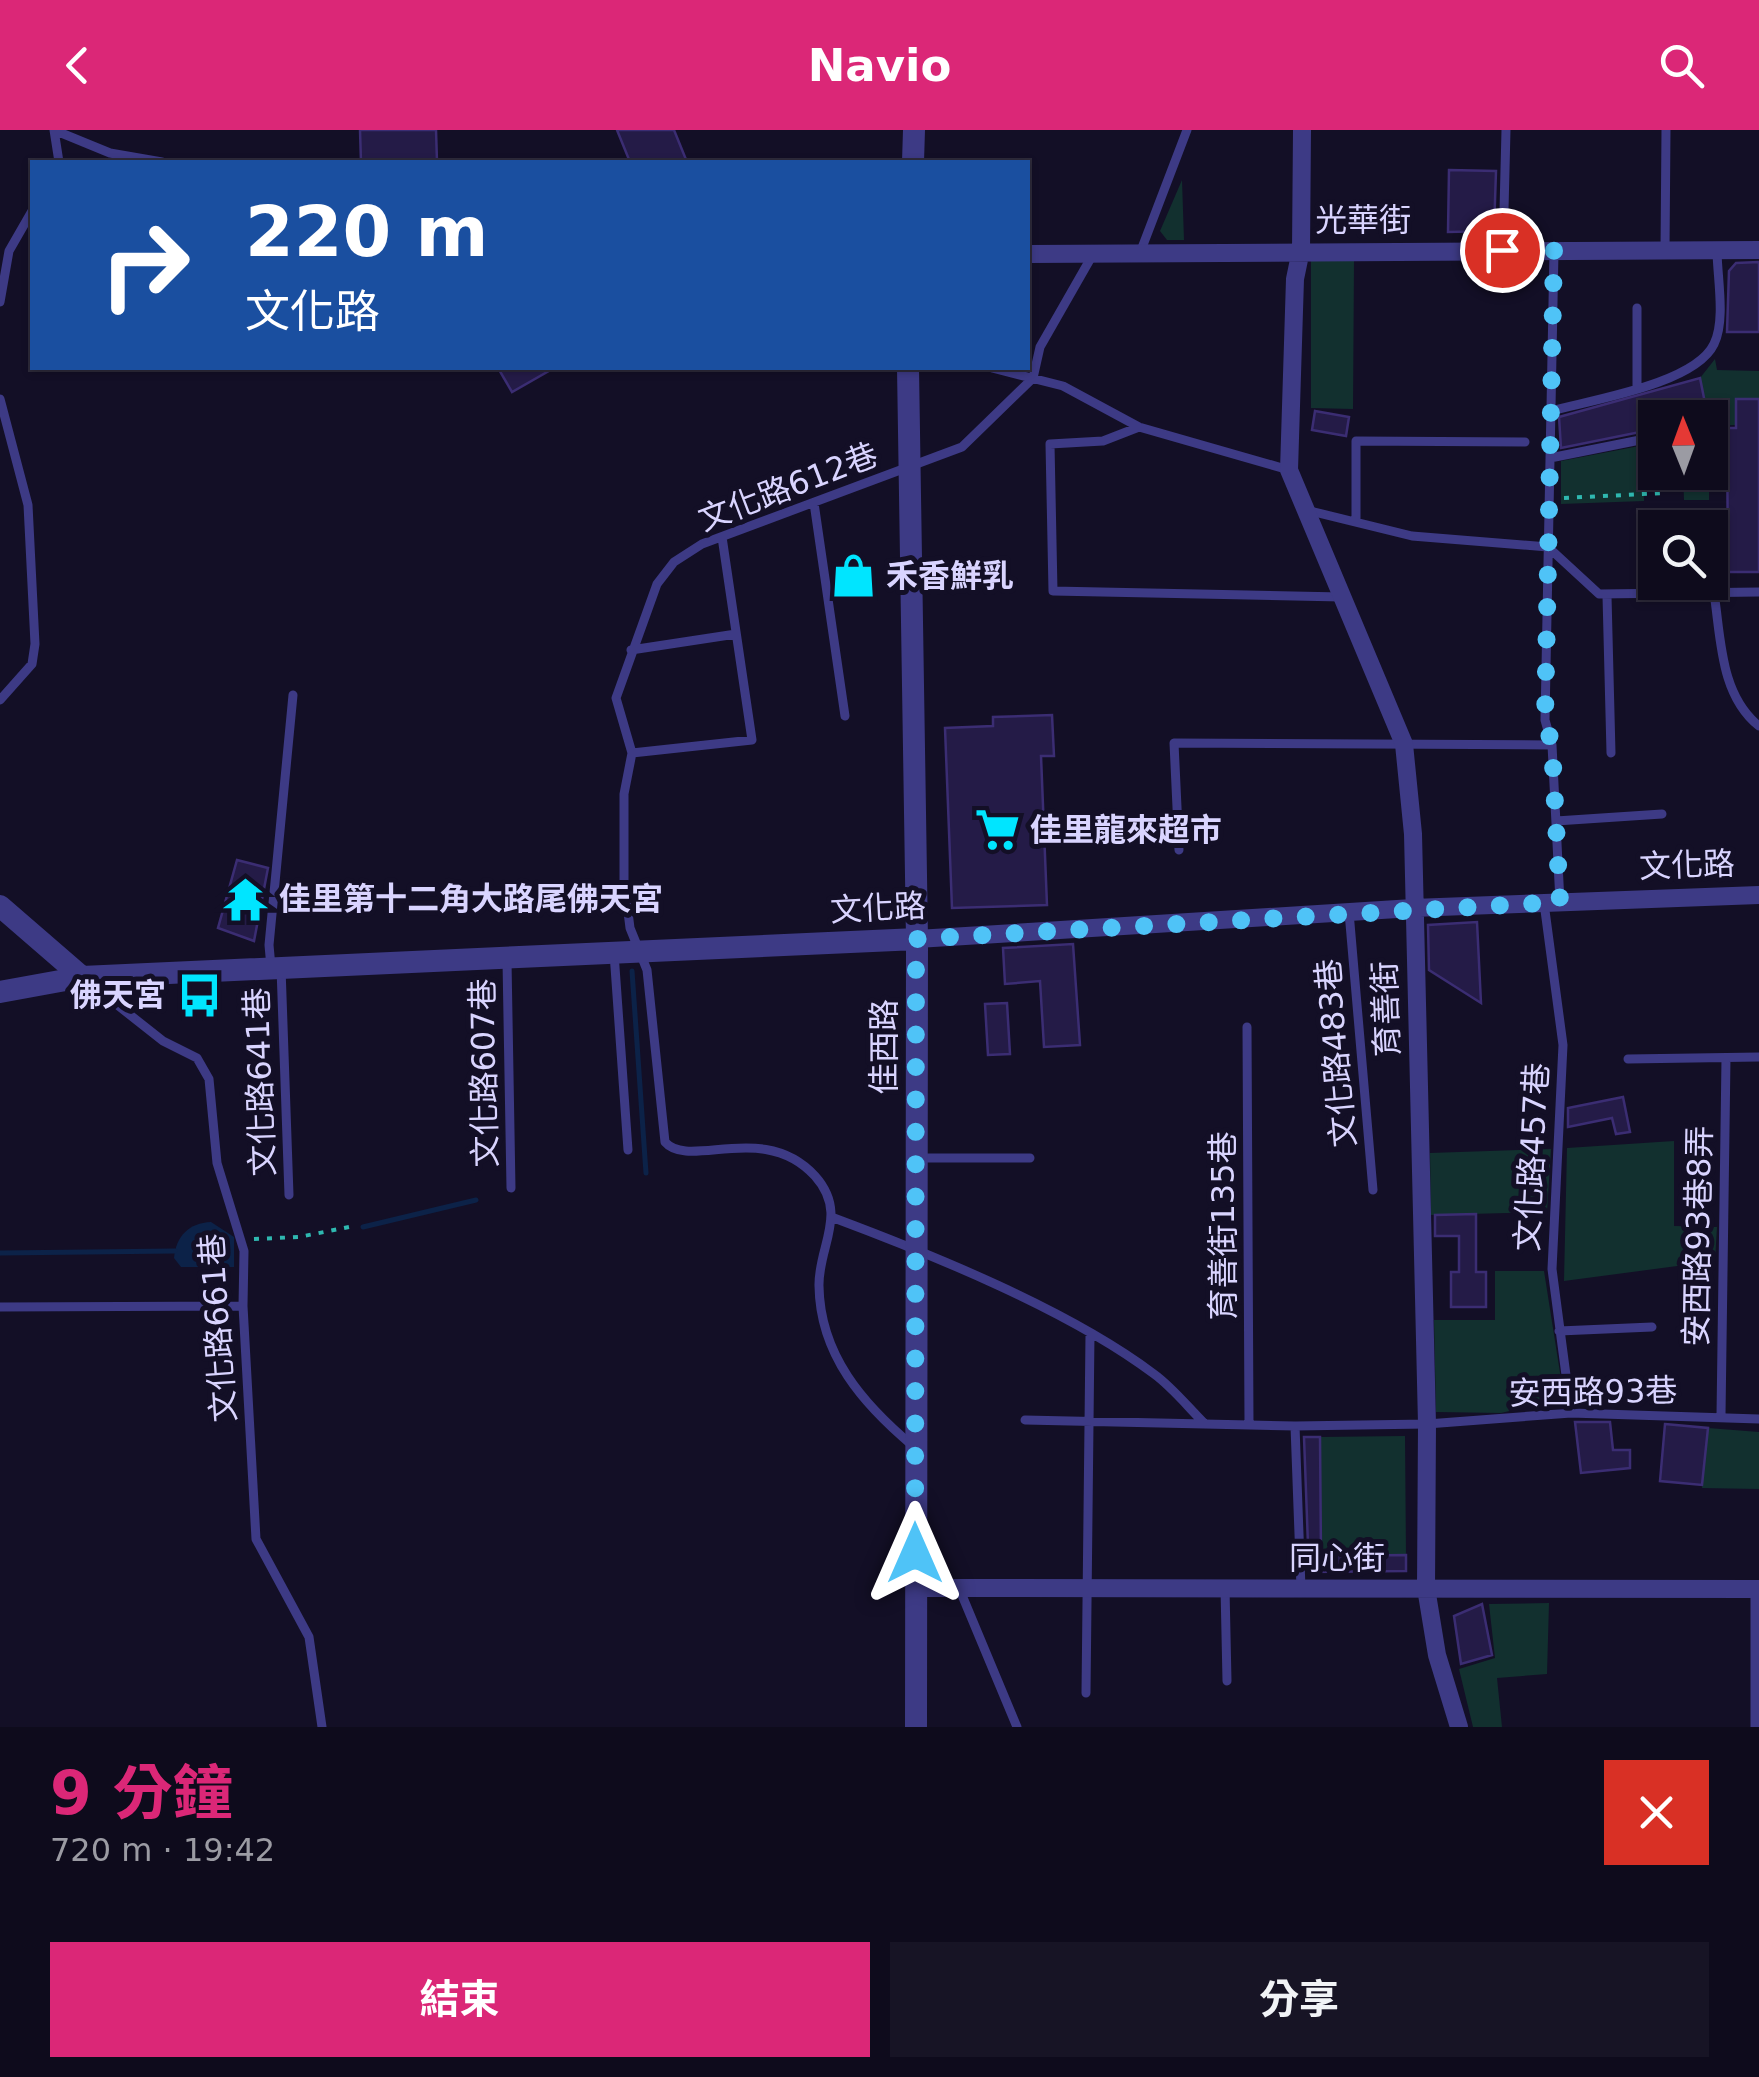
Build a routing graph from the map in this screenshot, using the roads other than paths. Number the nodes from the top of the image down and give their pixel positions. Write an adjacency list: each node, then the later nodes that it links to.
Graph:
1 (54, 130): 7 (lane); 8 (lane)
2 (914, 130): 9 (street)
3 (1187, 130): 17 (lane)
4 (1302, 130): 11 (street, 育善街)
5 (1506, 130): 12 (lane)
6 (1666, 130): 14 (lane)
7 (59, 160)
8 (150, 160)
9 (912, 160)
10 (30, 214): 20 (lane)
11 (1301, 250): 12 (street, 光華街); 17 (street, 光華街); 33 (street, 育善街)
12 (1502, 250): 13 (street, 光華街)
13 (1554, 250): 14 (street, 光華街); 27 (lane, 文化路457巷)
14 (1665, 250): 15 (street, 光華街)
15 (1717, 250): 16 (street, 光華街); 25 (lane)
16 (1759, 250)
17 (1140, 253): 19 (street, 光華街)
18 (1030, 254): 19 (street, 光華街)
19 (1092, 254): 24 (lane)
20 (0, 302)
21 (1637, 308): 25 (lane)
22 (908, 370): 32 (street, 佳西路)
23 (1000, 370): 24 (lane)
24 (1033, 378): 28 (lane); 32 (lane, 文化路612巷)
25 (1637, 388): 27 (lane)
26 (0, 399): 48 (lane)
27 (1550, 411): 31 (lane, 文化路457巷)
28 (1139, 427): 33 (lane); 42 (lane)
29 (1638, 440): 31 (lane)
30 (1525, 442): 36 (lane)
31 (1550, 458): 38 (lane, 文化路457巷)
32 (910, 467): 34 (lane, 文化路612巷); 63 (street, 佳西路)
33 (1289, 470): 35 (street, 育善街)
34 (814, 503): 37 (lane, 文化路612巷); 49 (lane)
35 (1306, 510): 36 (lane); 42 (street, 育善街)
36 (1356, 522): 38 (lane)
37 (722, 537): 45 (lane); 46 (lane, 文化路612巷)
38 (1548, 547): 43 (lane); 52 (lane, 文化路457巷)
39 (1759, 592): 40 (lane)
40 (1728, 593)
41 (1638, 595): 43 (lane)
42 (1342, 596): 51 (street, 育善街)
43 (1607, 596): 53 (lane)
44 (1715, 600): 50 (lane)
45 (736, 634): 46 (lane); 54 (lane)
46 (630, 650): 54 (lane, 文化路612巷)
47 (293, 695): 66 (lane, 文化路641巷)
48 (0, 700)
49 (845, 716)
50 (1759, 726)
51 (1404, 744): 52 (lane); 57 (lane); 61 (street, 育善街)
52 (1552, 745): 56 (lane, 文化路457巷)
53 (1611, 753)
54 (632, 754): 64 (lane, 文化路612巷)
55 (1662, 814): 56 (lane)
56 (1556, 821): 59 (lane, 文化路457巷)
57 (1178, 850)
58 (1759, 895): 59 (street, 文化路)
59 (1552, 903): 61 (street, 文化路); 84 (lane, 文化路457巷)
60 (0, 905): 67 (street)
61 (1413, 908): 62 (street, 文化路); 92 (street, 育善街)
62 (1349, 912): 63 (street, 文化路); 77 (lane, 文化路483巷)
63 (916, 939): 64 (street, 文化路); 74 (street, 佳西路)
64 (626, 951): 65 (street, 文化路); 73 (lane); 79 (lane)
65 (507, 956): 66 (street, 文化路); 76 (lane, 文化路607巷)
66 (276, 967): 67 (street, 文化路); 78 (lane, 文化路641巷)
67 (82, 977): 68 (street, 文化路); 81 (lane, 文化路661巷)
68 (0, 992)
69 (1247, 1028): 93 (lane, 育善街135巷)
70 (1759, 1057): 71 (lane)
71 (1726, 1058): 72 (lane); 87 (lane, 安西路93巷8弄)
72 (1628, 1059)
73 (628, 1150)
74 (916, 1158): 75 (lane); 80 (street, 佳西路)
75 (1030, 1158)
76 (511, 1188)
77 (1373, 1190)
78 (289, 1195)
79 (834, 1218): 80 (lane); 95 (lane)
80 (916, 1248): 85 (lane); 95 (street, 佳西路)
81 (243, 1306): 82 (lane); 105 (lane, 文化路661巷)
82 (0, 1307)
83 (1652, 1327): 84 (lane)
84 (1559, 1331): 86 (lane, 文化路457巷)
85 (1090, 1334): 88 (lane); 91 (lane)
86 (1571, 1413): 87 (lane, 安西路93巷); 92 (lane, 安西路93巷)
87 (1721, 1415): 89 (lane, 安西路93巷)
88 (1090, 1419): 90 (lane); 91 (lane); 98 (lane)
89 (1759, 1419)
90 (1025, 1420)
91 (1204, 1423): 93 (lane)
92 (1427, 1424): 94 (lane); 101 (street, 育善街)
93 (1249, 1425): 94 (lane)
94 (1295, 1426): 100 (lane)
95 (915, 1448): 96 (street, 佳西路)
96 (915, 1588): 97 (street, 同心街); 106 (street, 佳西路)
97 (959, 1588): 98 (street, 同心街); 107 (lane)
98 (1088, 1588): 99 (street, 同心街); 104 (lane)
99 (1225, 1588): 100 (street, 同心街); 103 (lane)
100 (1301, 1588): 101 (street, 同心街)
101 (1426, 1588): 102 (street, 同心街); 108 (street, 育善街)
102 (1757, 1588): 109 (lane)
103 (1227, 1681)
104 (1086, 1693)
105 (322, 1727)
106 (916, 1727)
107 (1017, 1727)
108 (1459, 1727)
109 (1755, 1727)

